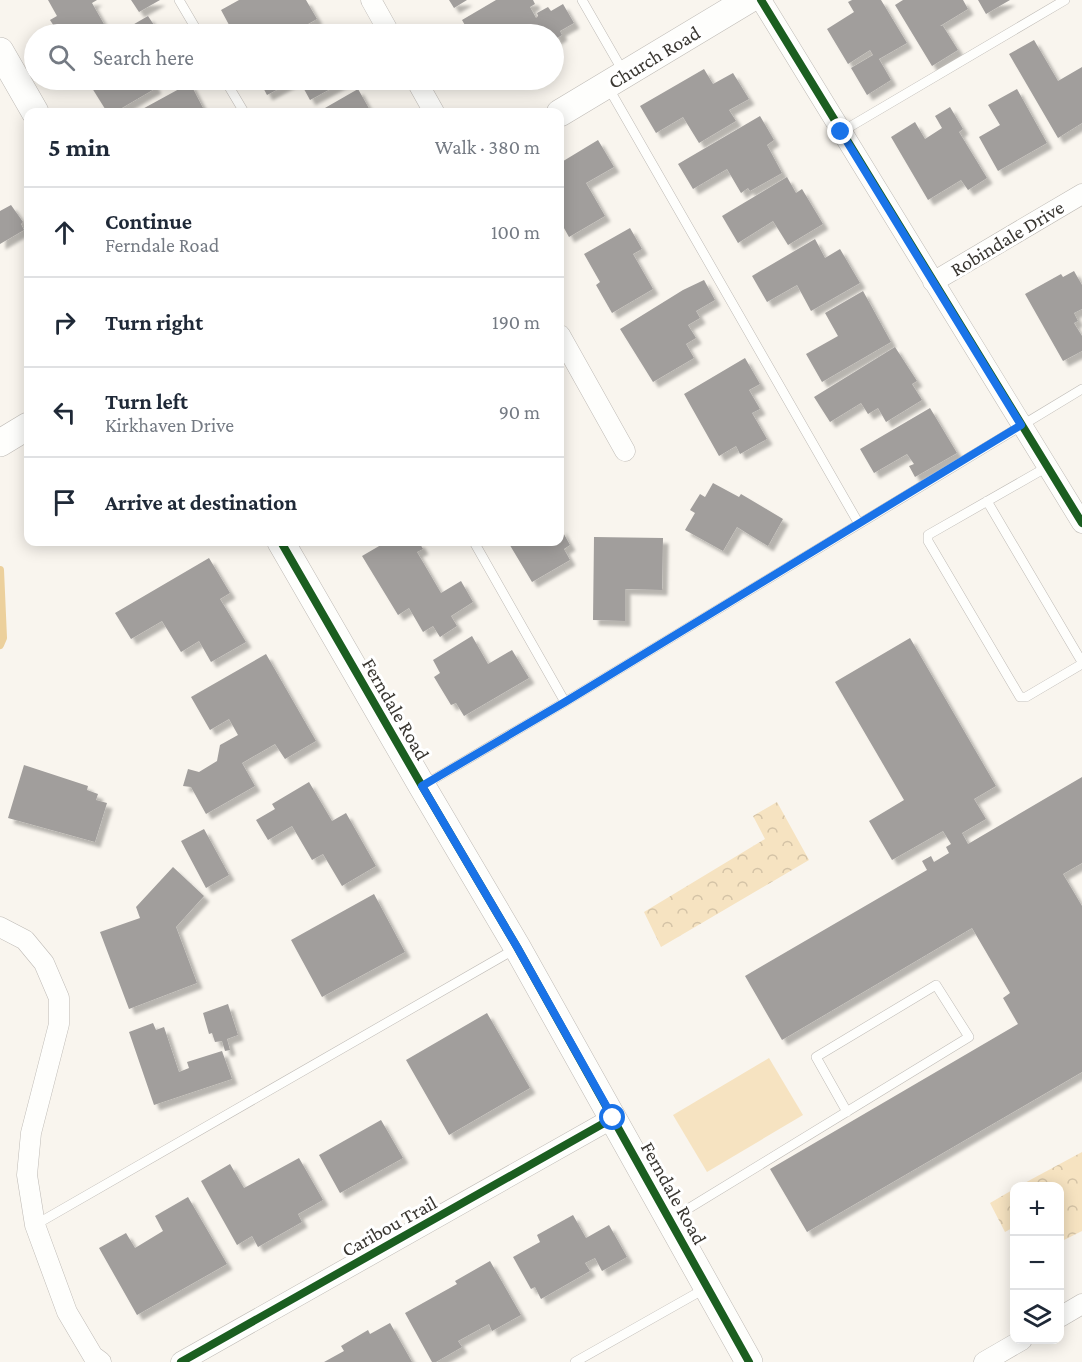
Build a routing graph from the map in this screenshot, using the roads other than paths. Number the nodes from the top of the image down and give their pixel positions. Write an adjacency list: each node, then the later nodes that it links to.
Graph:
1 (179, 0): 7 (lane)
2 (371, 0): 8 (street)
3 (582, 0): 10 (lane)
4 (748, 0): 10 (street, Church Road)
5 (761, 0): 17 (street)
6 (1065, 0): 17 (lane)
7 (193, 24)
8 (384, 24)
9 (0, 51): 13 (street)
10 (616, 80): 16 (street, Church Road); 29 (lane)
11 (231, 90): 14 (lane)
12 (422, 90): 15 (street)
13 (33, 108)
14 (242, 108)
15 (432, 108)
16 (564, 111)
17 (841, 132): 19 (street)
18 (1082, 194): 19 (street, Robindale Drive)
19 (933, 282): 22 (street)
20 (564, 342): 25 (street)
21 (1082, 389): 22 (lane)
22 (1021, 425): 26 (street); 29 (lane)
23 (24, 428): 24 (street)
24 (0, 443)
25 (625, 451)
26 (1047, 466): 27 (lane); 28 (street)
27 (987, 501): 32 (lane); 32 (lane)
28 (1082, 523)
29 (859, 524): 33 (lane)
30 (283, 546): 34 (street, Ferndale Road)
31 (476, 546): 33 (lane)
32 (1082, 663)
33 (565, 702): 34 (lane)
34 (422, 786): 36 (street, Ferndale Road)
35 (0, 927): 40 (street)
36 (517, 947): 38 (street, Ferndale Road); 40 (lane)
37 (847, 1112): 37 (lane); 39 (lane)
38 (613, 1118): 39 (street, Ferndale Road); 46 (street, Caribou Trail)
39 (671, 1220): 41 (street, Ferndale Road)
40 (35, 1225): 45 (street)
41 (707, 1288): 47 (lane); 48 (street, Ferndale Road)
42 (1082, 1304): 43 (street)
43 (1064, 1314)
44 (1015, 1344): 49 (street)
45 (101, 1362)
46 (181, 1362)
47 (574, 1362)
48 (749, 1362)
49 (984, 1362)

